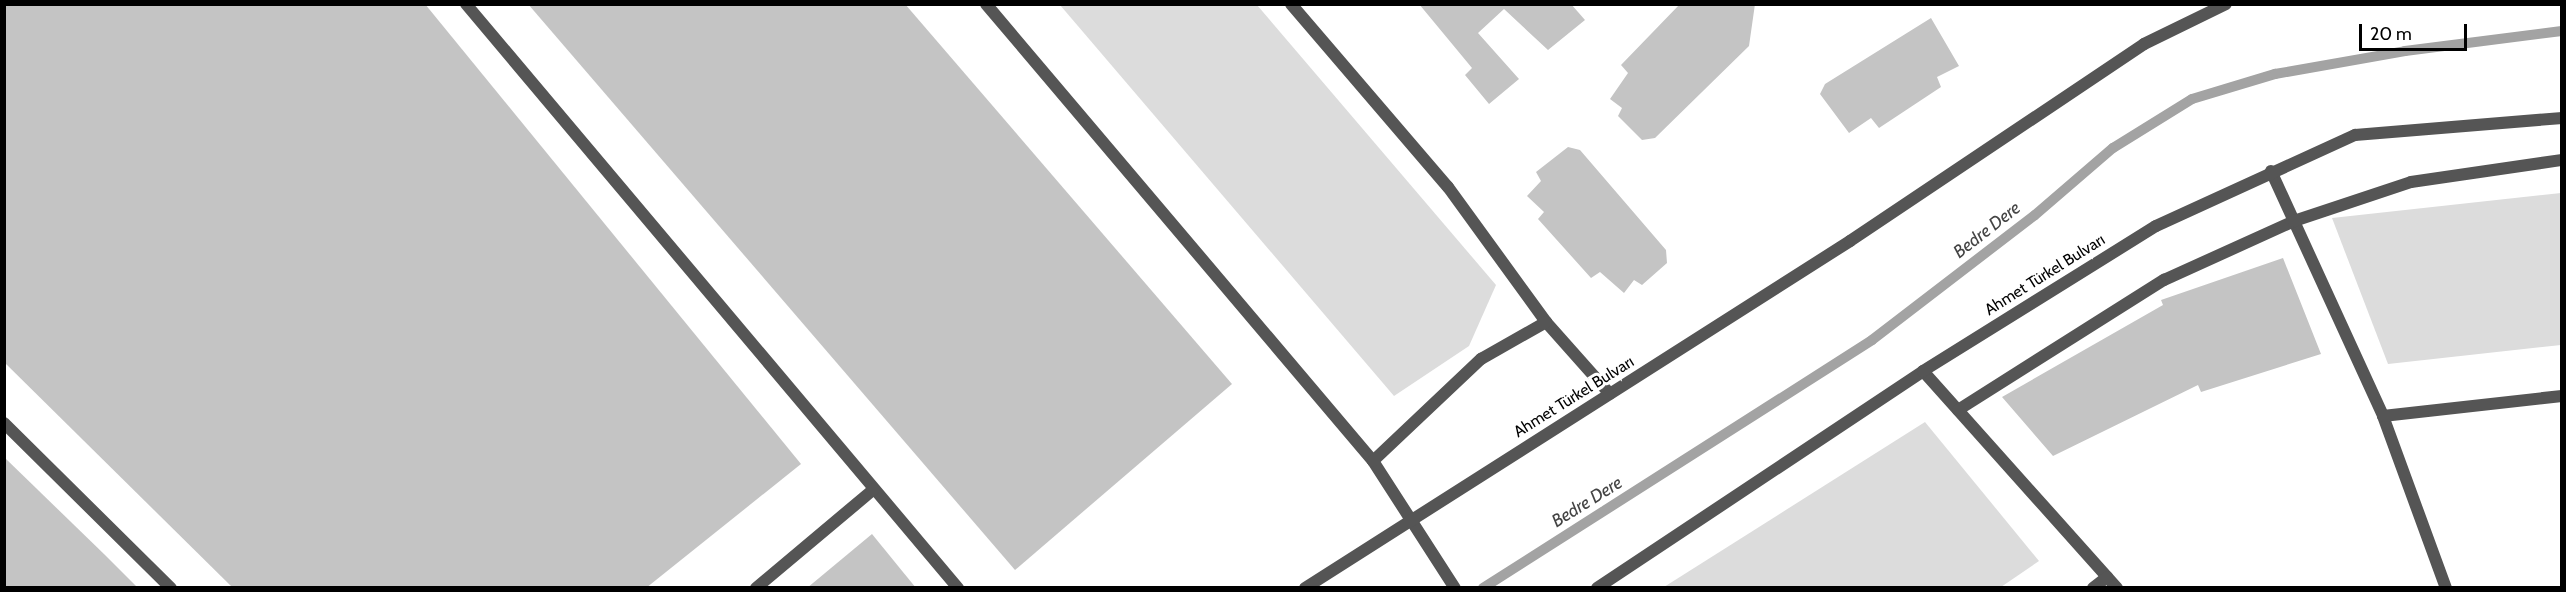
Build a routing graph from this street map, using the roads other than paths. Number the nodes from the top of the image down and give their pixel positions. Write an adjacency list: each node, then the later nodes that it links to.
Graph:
1 (466, 4): 17 (street)
2 (986, 4): 16 (street)
3 (1292, 4): 9 (street)
4 (2226, 4): 11 (street, Ahmet Türkel Bulvarı)
5 (2562, 118): 7 (street, Ahmet Türkel Bulvarı)
6 (2562, 160): 8 (street)
7 (2271, 171): 8 (street); 10 (street, Ahmet Türkel Bulvarı)
8 (2294, 221): 13 (street); 14 (street)
9 (1546, 322): 11 (street); 16 (street)
10 (1923, 371): 13 (street); 25 (street, Ahmet Türkel Bulvarı)
11 (1610, 394): 18 (street, Ahmet Türkel Bulvarı)
12 (2562, 396): 14 (street)
13 (1958, 410): 19 (street)
14 (2383, 416): 28 (street)
15 (4, 423): 20 (street)
16 (1372, 462): 18 (street)
17 (874, 489): 21 (street); 22 (street)
18 (1413, 519): 23 (street, Ahmet Türkel Bulvarı); 24 (street)
19 (2107, 577): 26 (street); 27 (street)
20 (171, 588)
21 (756, 588)
22 (958, 588)
23 (1305, 588)
24 (1455, 588)
25 (1597, 588)
26 (2093, 588)
27 (2117, 588)
28 (2446, 588)

